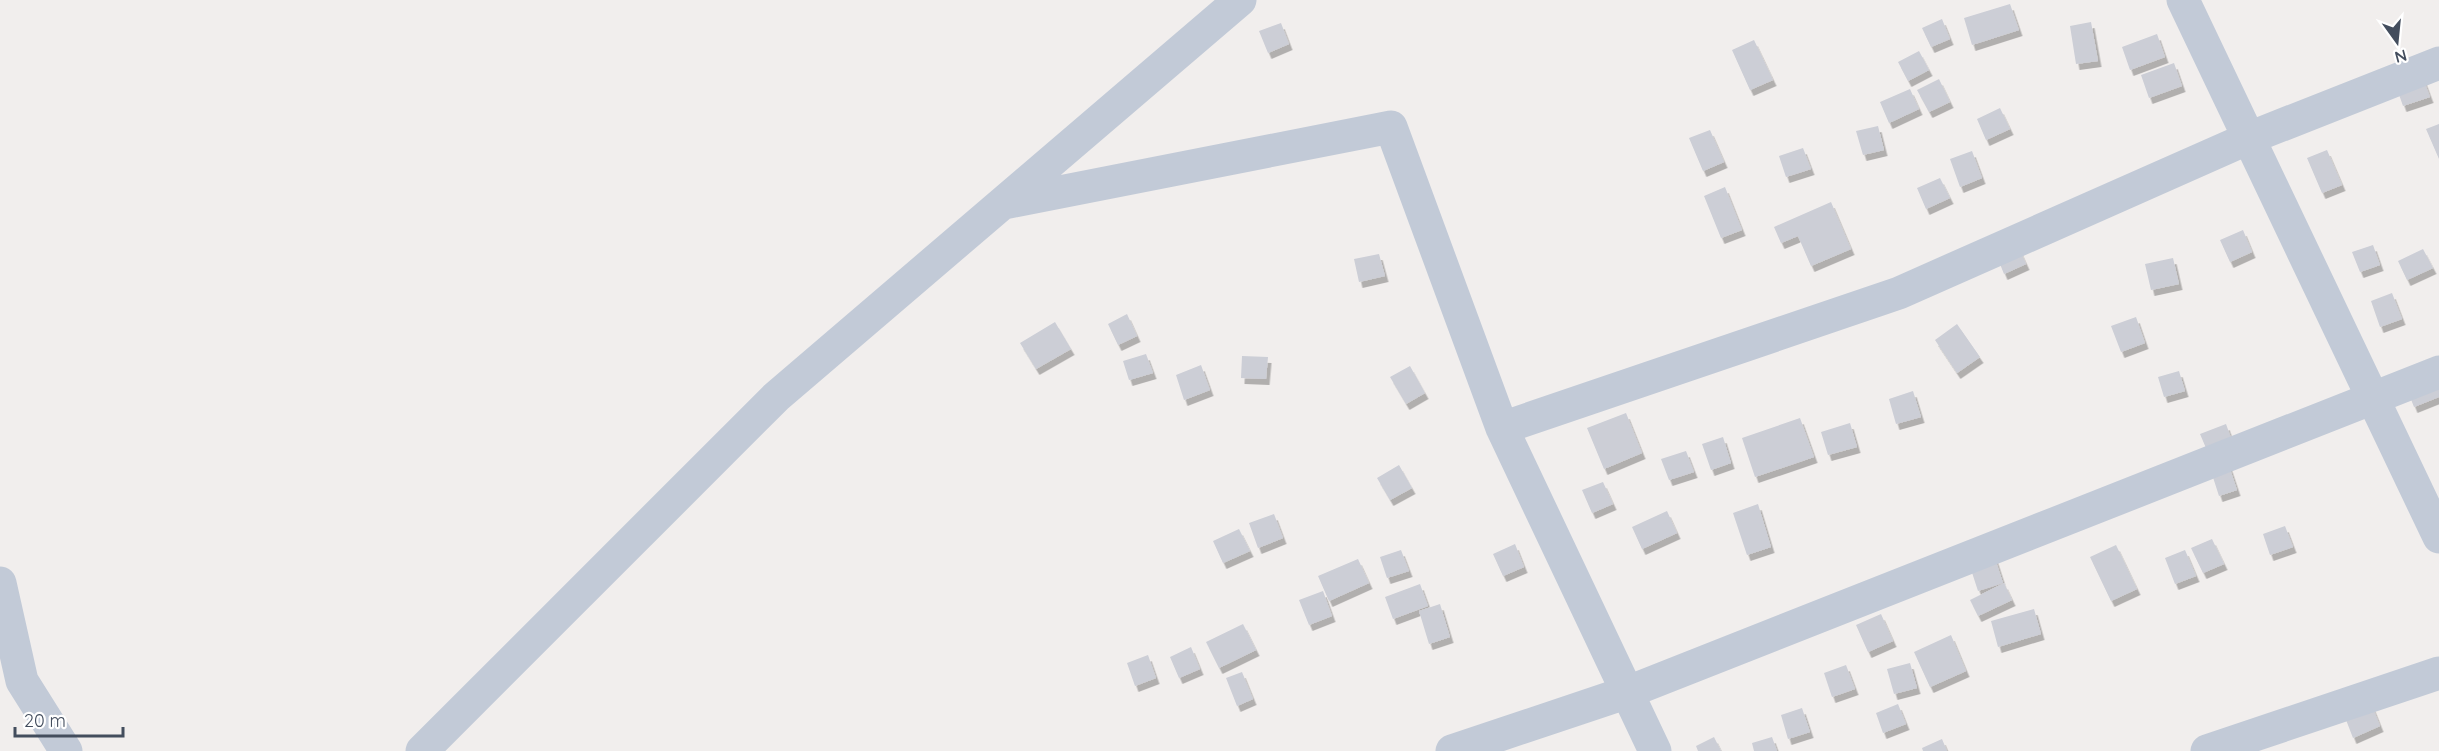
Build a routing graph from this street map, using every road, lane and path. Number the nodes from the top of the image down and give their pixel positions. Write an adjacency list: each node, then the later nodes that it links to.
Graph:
1 (1240, 0): 5 (street)
2 (2183, 0): 4 (street)
3 (2439, 63): 4 (street)
4 (2249, 138): 7 (street); 8 (street)
5 (1002, 204): 8 (street); 14 (street)
6 (2439, 372): 7 (street)
7 (2375, 398): 9 (street); 12 (street)
8 (1502, 428): 12 (street)
9 (2439, 537)
10 (0, 583): 13 (street)
11 (2439, 673): 17 (street)
12 (1628, 692): 15 (street); 16 (street)
13 (66, 751)
14 (422, 751)
15 (1452, 751)
16 (1655, 751)
17 (2207, 751)

